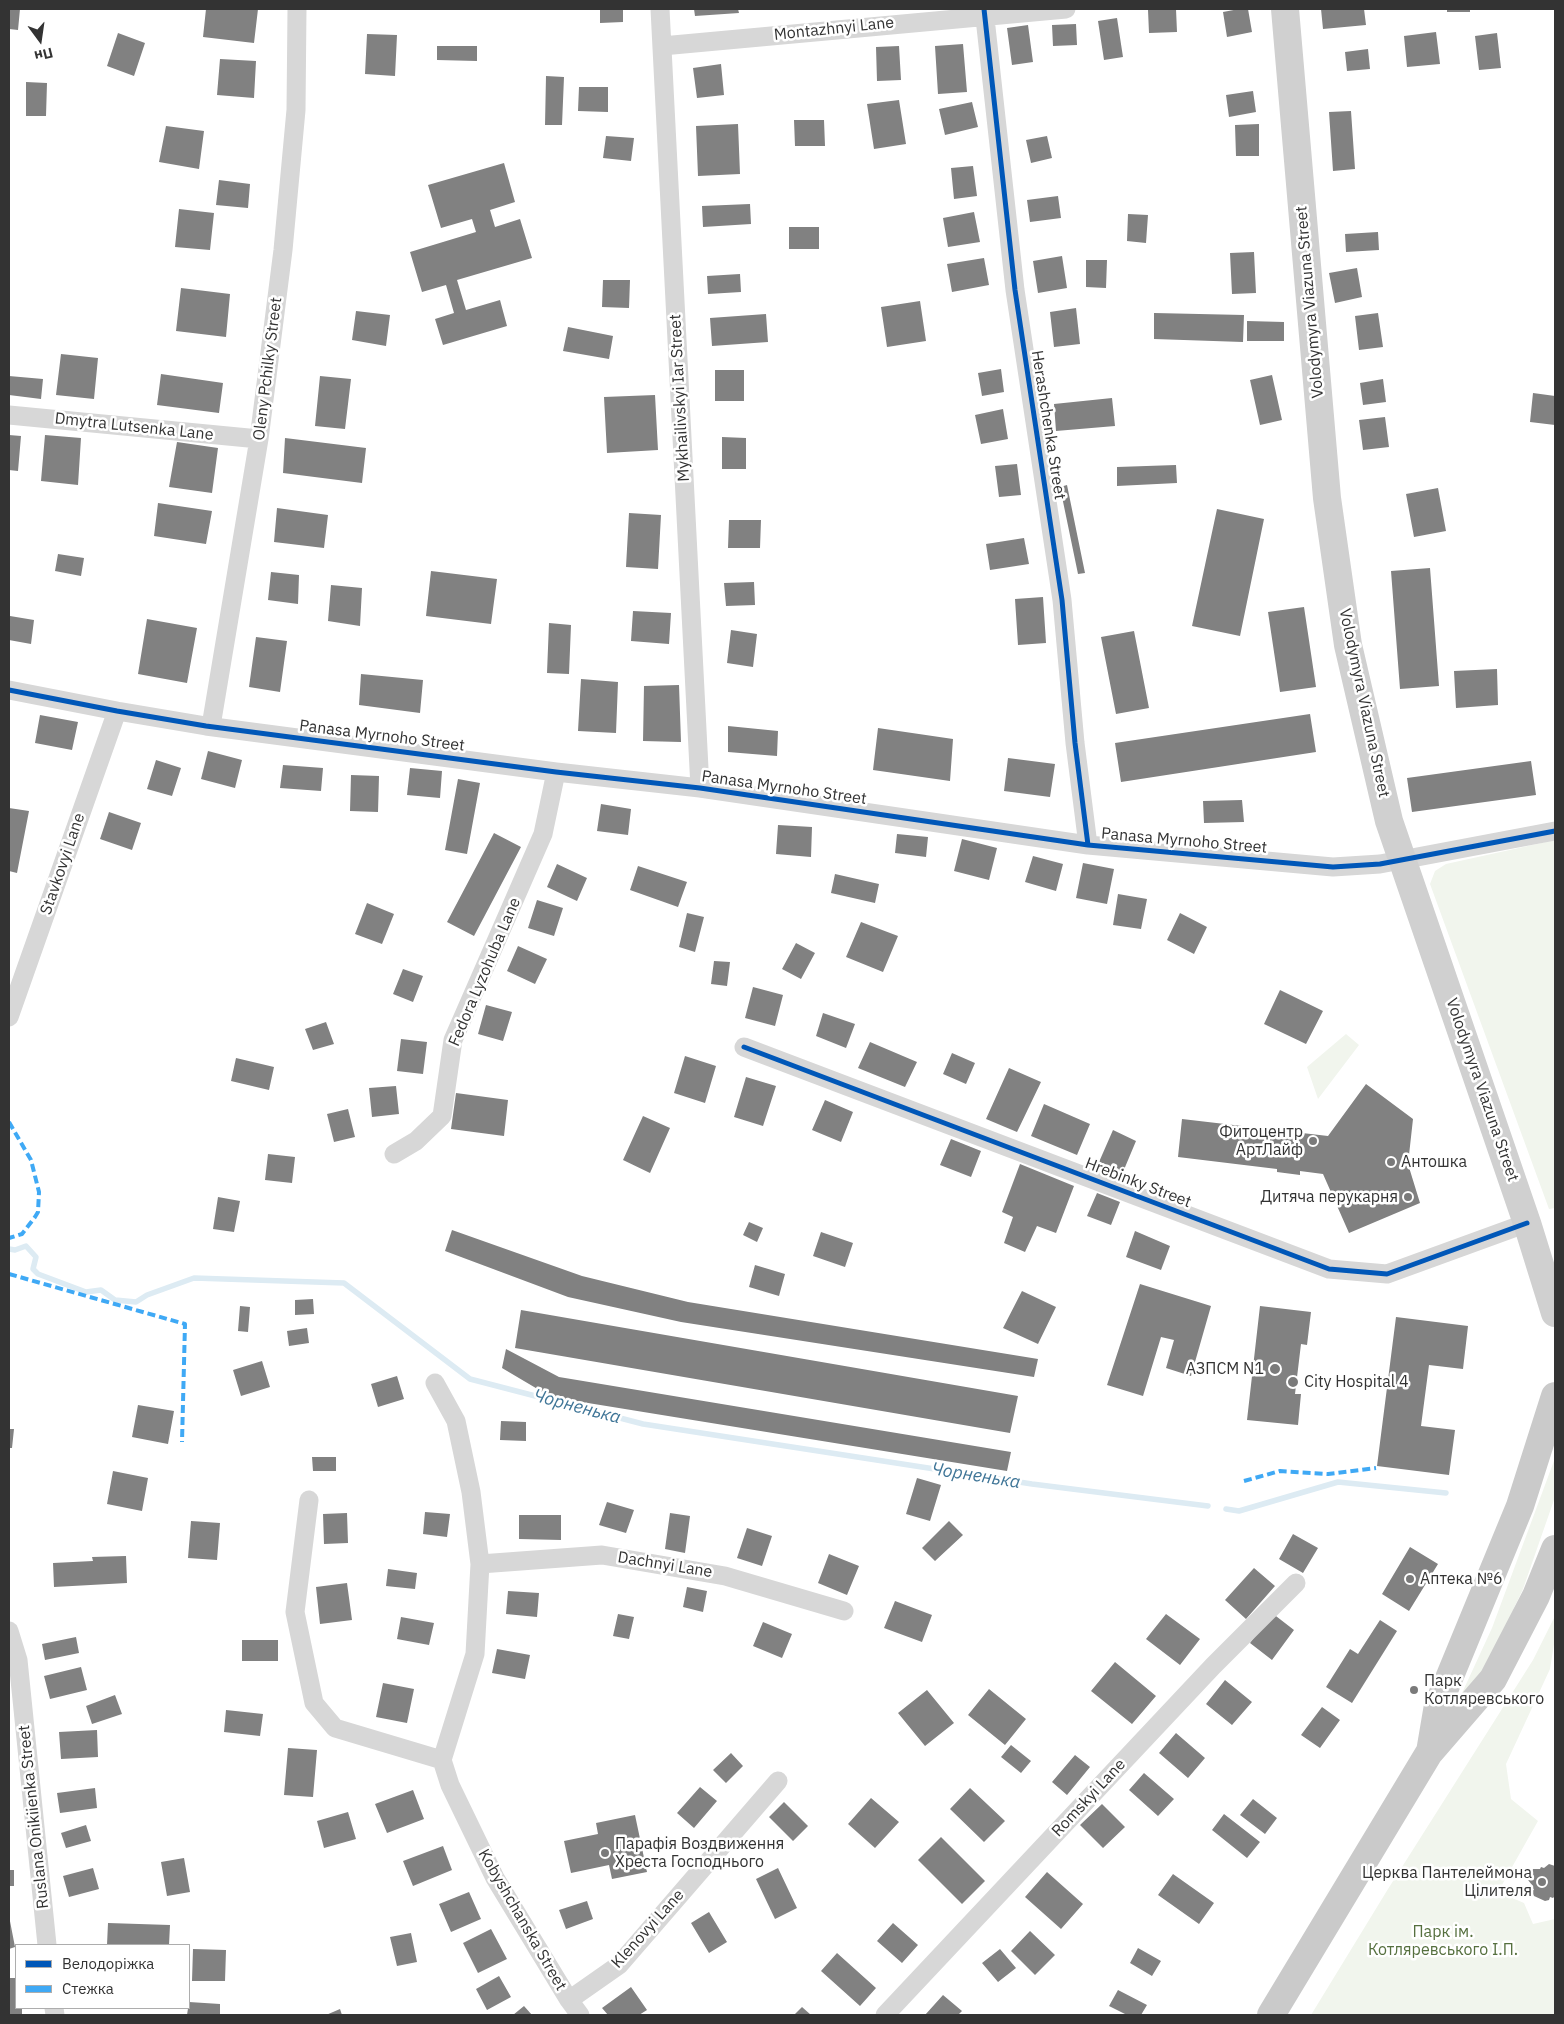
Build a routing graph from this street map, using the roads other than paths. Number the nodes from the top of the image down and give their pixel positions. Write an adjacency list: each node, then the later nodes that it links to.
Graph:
1 (297, 9): 8 (street, Oleny Pchilky Street)
2 (660, 9): 6 (street, Mykhailivskyi Iar Street)
3 (1066, 9): 5 (street, Montazhnyi Lane)
4 (1285, 9): 16 (main road, Volodymyra Viazuna Street)
5 (984, 12): 6 (street, Montazhnyi Lane); 15 (street, Herashchenka Street)
6 (662, 46): 13 (street, Mykhailivskyi Iar Street)
7 (9, 415): 8 (street, Dmytra Lutsenka Lane)
8 (259, 439): 11 (street, Oleny Pchilky Street)
9 (9, 690): 10 (street, Panasa Myrnoho Street)
10 (117, 711): 11 (street, Panasa Myrnoho Street); 17 (street, Stavkovyi Lane)
11 (211, 726): 12 (street, Panasa Myrnoho Street)
12 (556, 772): 13 (street, Panasa Myrnoho Street); 19 (street, Fedora Lyzohuba Lane)
13 (700, 788): 15 (street, Panasa Myrnoho Street)
14 (1555, 831): 16 (street, Panasa Myrnoho Street)
15 (1088, 845): 16 (street, Panasa Myrnoho Street)
16 (1403, 860): 20 (main road, Volodymyra Viazuna Street)
17 (9, 1017)
18 (744, 1047): 20 (street, Hrebinky Street)
19 (394, 1154)
20 (1526, 1222): 21 (main road, Volodymyra Viazuna Street)
21 (1555, 1313)
22 (435, 1383): 26 (street)
23 (1555, 1396): 30 (main road)
24 (309, 1500): 31 (street)
25 (1555, 1549): 30 (main road)
26 (480, 1564): 28 (street, Dachnyi Lane); 31 (street)
27 (1296, 1583): 35 (street, Romskyi Lane)
28 (844, 1611)
29 (9, 1631): 33 (street, Ruslana Onikiienka Street)
30 (1429, 1753): 36 (main road)
31 (442, 1760): 34 (street, Kobyshchanska Street)
32 (778, 1781): 34 (street, Klenovyi Lane)
33 (47, 1944)
34 (574, 2008)
35 (885, 2015)
36 (1271, 2015)

